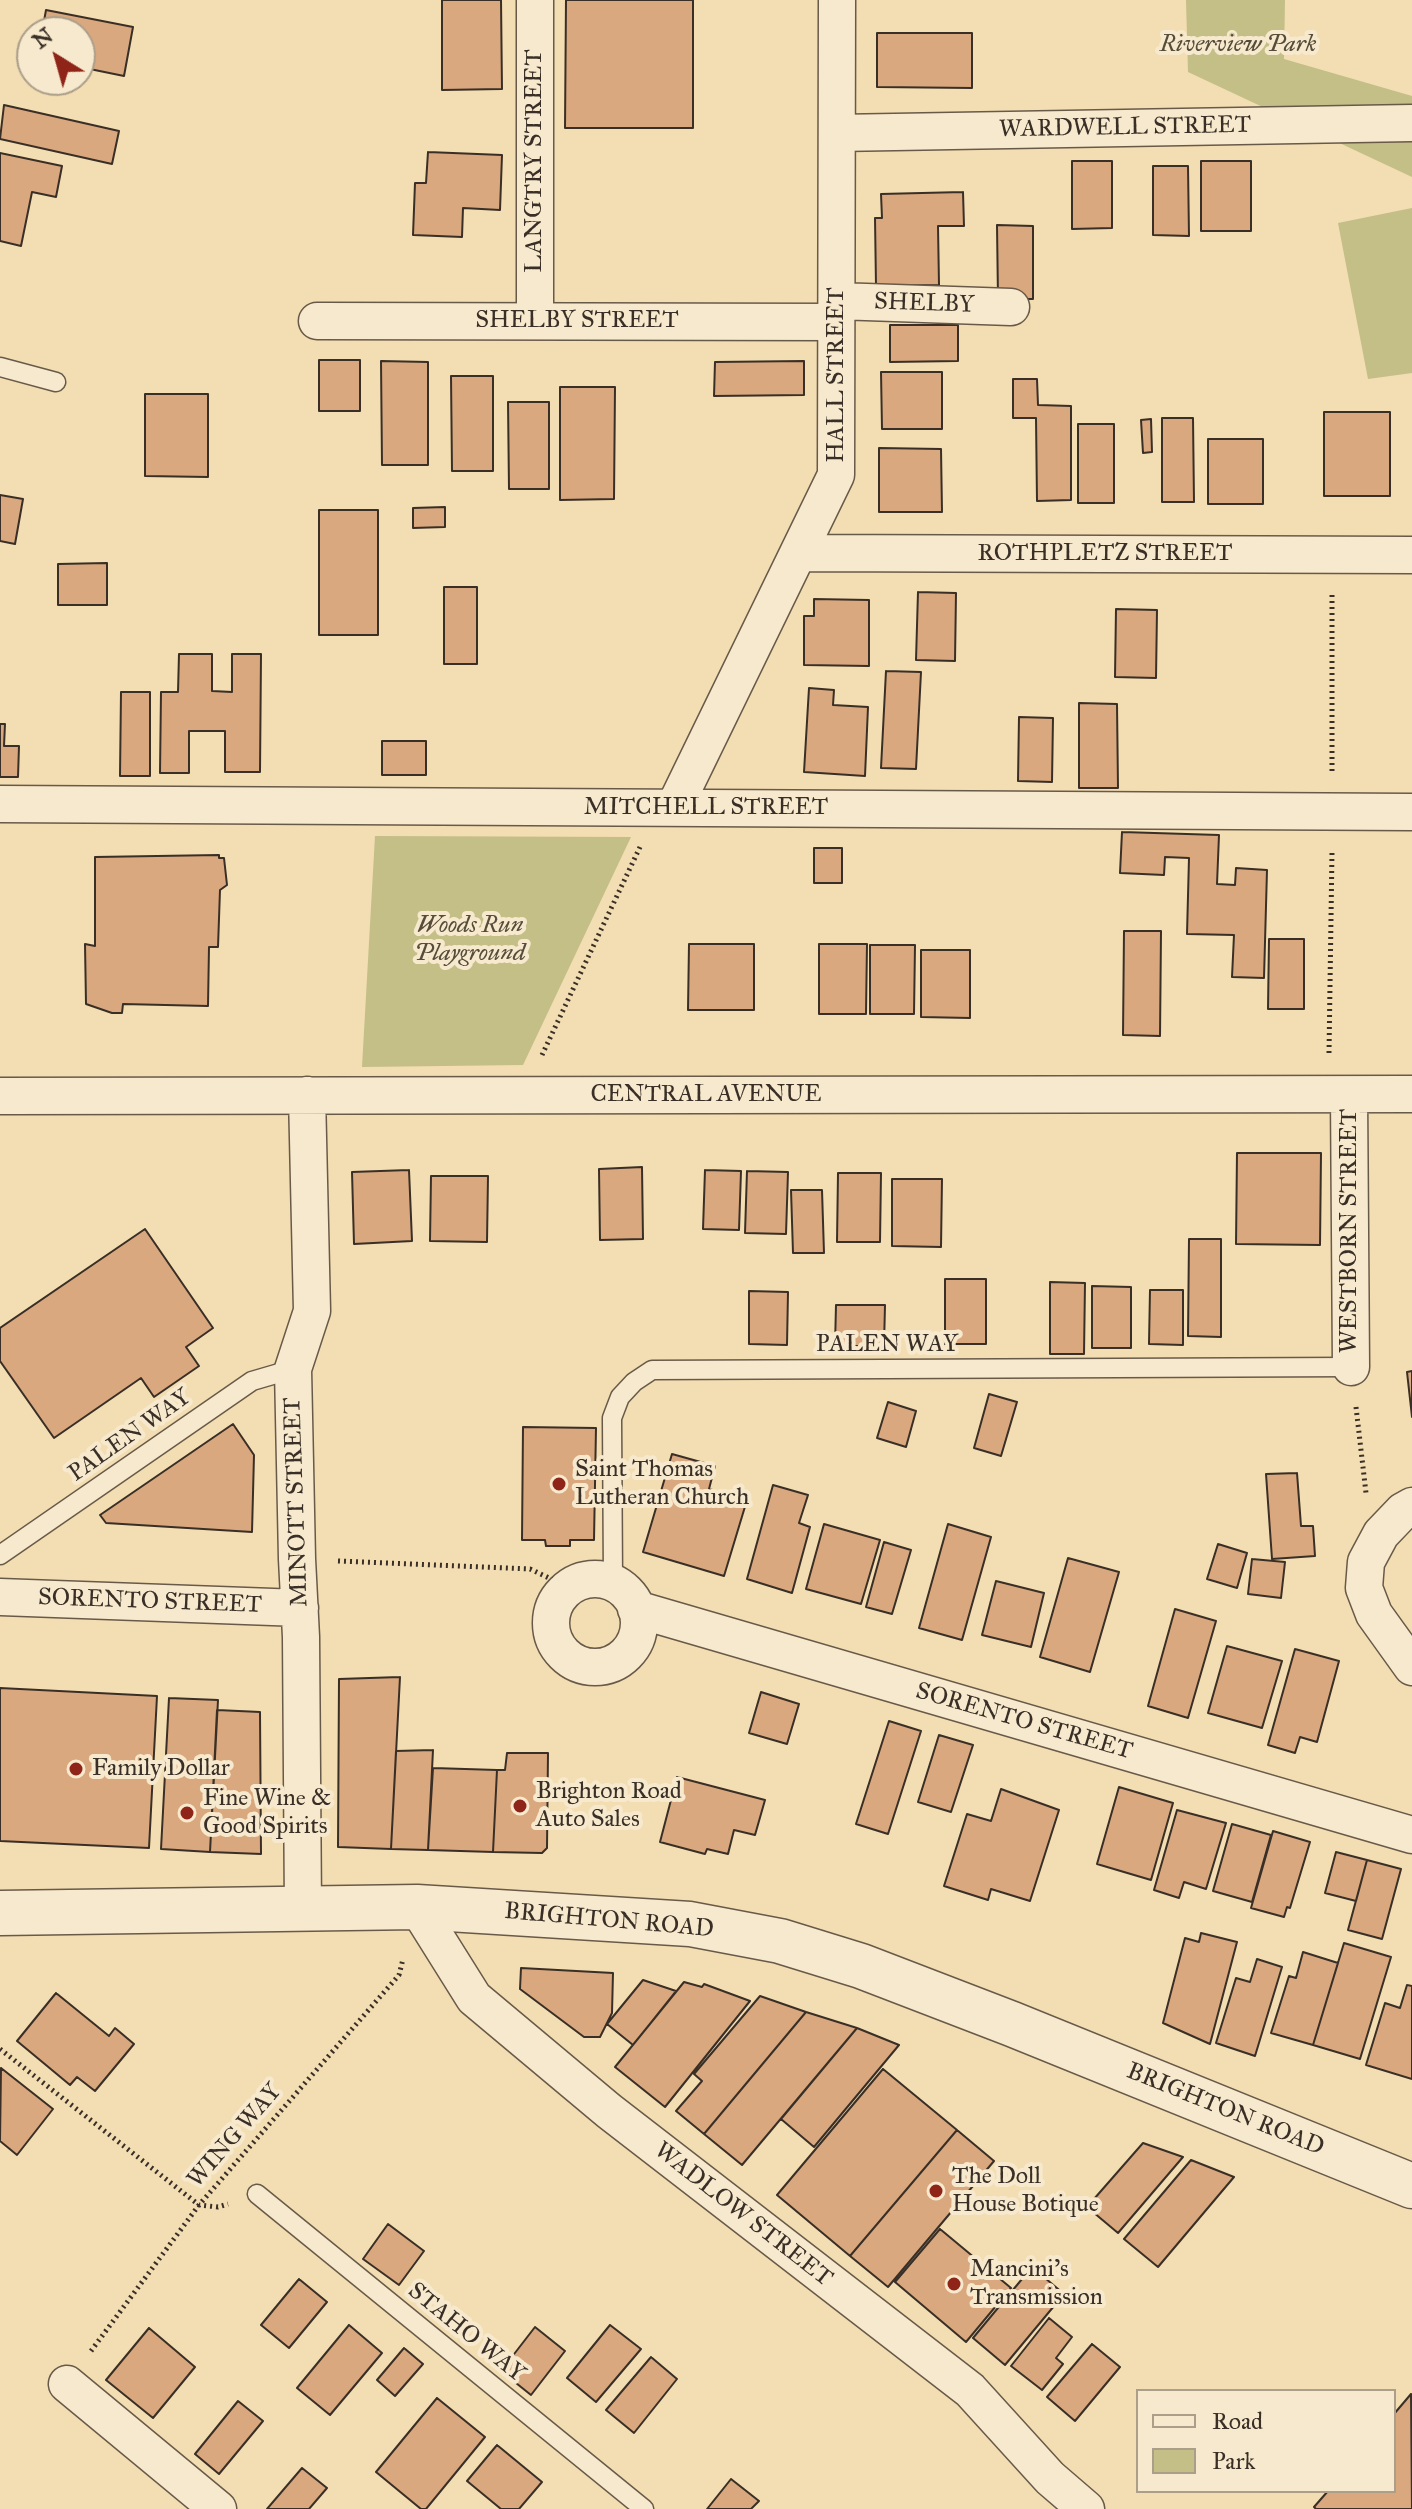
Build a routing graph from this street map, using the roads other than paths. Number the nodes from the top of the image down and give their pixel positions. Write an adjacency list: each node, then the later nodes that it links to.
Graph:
1 (535, 0): 8 (street, LANGTRY STREET)
2 (837, 0): 4 (street, HALL STREET)
3 (1412, 123): 4 (street, WARDWELL STREET)
4 (837, 133): 6 (street, HALL STREET)
5 (1011, 307): 6 (street, SHELBY)
6 (836, 312): 8 (street, SHELBY STREET); 11 (street, HALL STREET)
7 (317, 321): 8 (street, SHELBY STREET)
8 (535, 321)
9 (0, 367): 10 (lane)
10 (56, 382)
11 (799, 553): 12 (street, ROTHPLETZ STREET); 14 (street, HALL STREET)
12 (1412, 555)
13 (0, 804): 14 (street, MITCHELL STREET)
14 (666, 808): 15 (street, MITCHELL STREET)
15 (1412, 812)
16 (1412, 1094): 18 (street, CENTRAL AVENUE)
17 (307, 1095): 18 (street, CENTRAL AVENUE); 19 (street, CENTRAL AVENUE); 21 (street, MINOTT STREET)
18 (1339, 1095): 20 (street, WESTBORN STREET)
19 (0, 1096)
20 (1351, 1367): 24 (lane, PALEN WAY)
21 (293, 1369): 23 (lane, PALEN WAY); 26 (street, MINOTT STREET)
22 (1407, 1509): 28 (street)
23 (0, 1555)
24 (613, 1582): 27 (street); 27 (street)
25 (0, 1597): 26 (street, SORENTO STREET)
26 (300, 1608): 31 (street, MINOTT STREET)
27 (636, 1609): 29 (street, SORENTO STREET)
28 (1412, 1667)
29 (1412, 1835)
30 (417, 1907): 31 (street, BRIGHTON ROAD); 33 (street, BRIGHTON ROAD); 38 (street, WADLOW STREET)
31 (303, 1911): 32 (street, BRIGHTON ROAD)
32 (0, 1913)
33 (1412, 2186)
34 (257, 2194): 37 (lane, STAHO WAY)
35 (67, 2384): 36 (street)
36 (218, 2509)
37 (644, 2509)
38 (1086, 2509)

